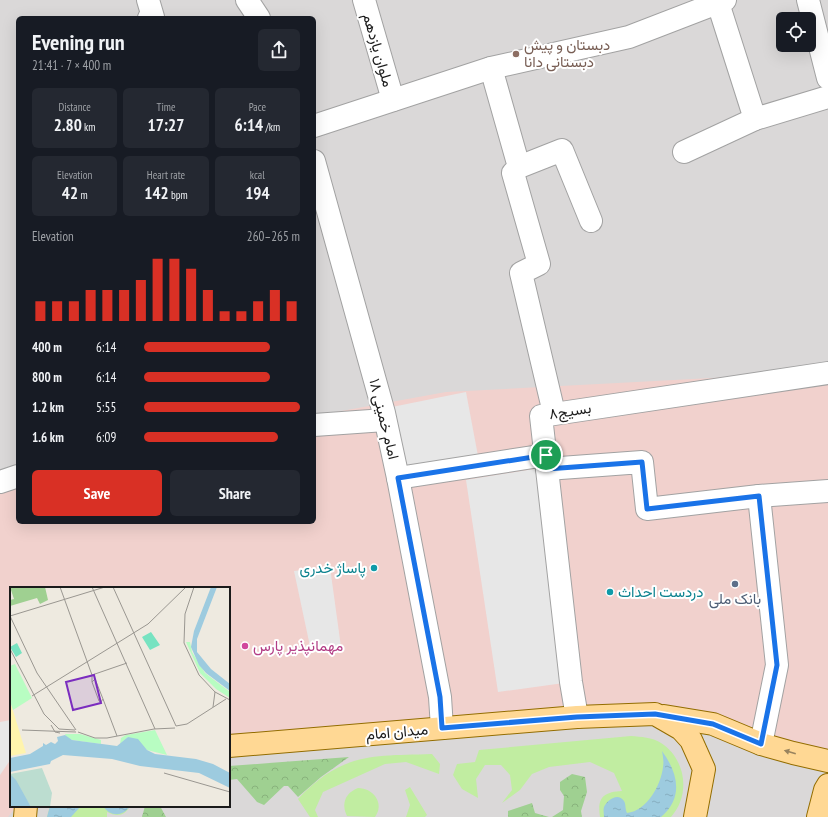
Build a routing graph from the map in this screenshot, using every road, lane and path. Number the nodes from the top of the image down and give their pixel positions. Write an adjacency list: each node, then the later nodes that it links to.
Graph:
1 (148, 0): 6 (street)
2 (247, 0): 7 (street)
3 (364, 0): 11 (street, ملوان یازدهم)
4 (808, 0): 9 (street)
5 (721, 1): 8 (street); 12 (street)
6 (153, 16)
7 (258, 16)
8 (491, 68): 11 (street); 15 (street)
9 (827, 73)
10 (828, 97): 12 (street)
11 (393, 100): 13 (street)
12 (755, 119): 14 (street)
13 (316, 125)
14 (684, 152)
15 (519, 167): 17 (street); 19 (street)
16 (316, 168): 20 (street, امام خمینی ۱۸)
17 (591, 220)
18 (828, 373): 19 (street, بسیج۸)
19 (554, 414): 22 (street, بسیج۸)
20 (385, 420): 21 (street); 24 (street, امام خمینی ۱۸)
21 (316, 425)
22 (547, 462): 24 (street); 27 (street); 29 (street, بسیج۸)
23 (16, 477): 25 (street)
24 (398, 478): 30 (street, امام خمینی ۱۸)
25 (0, 482)
26 (828, 491): 27 (street)
27 (759, 496): 31 (street)
28 (655, 714): 29 (main road, میدان امام); 31 (main road, میدان امام); 37 (main road)
29 (577, 717): 30 (main road, میدان امام)
30 (442, 728): 32 (main road, میدان امام)
31 (761, 744): 33 (main road, میدان امام, one-way to 31)
32 (230, 746)
33 (828, 761)
34 (828, 785): 38 (main road)
35 (26, 807): 36 (main road)
36 (25, 817)
37 (695, 817)
38 (818, 817)

